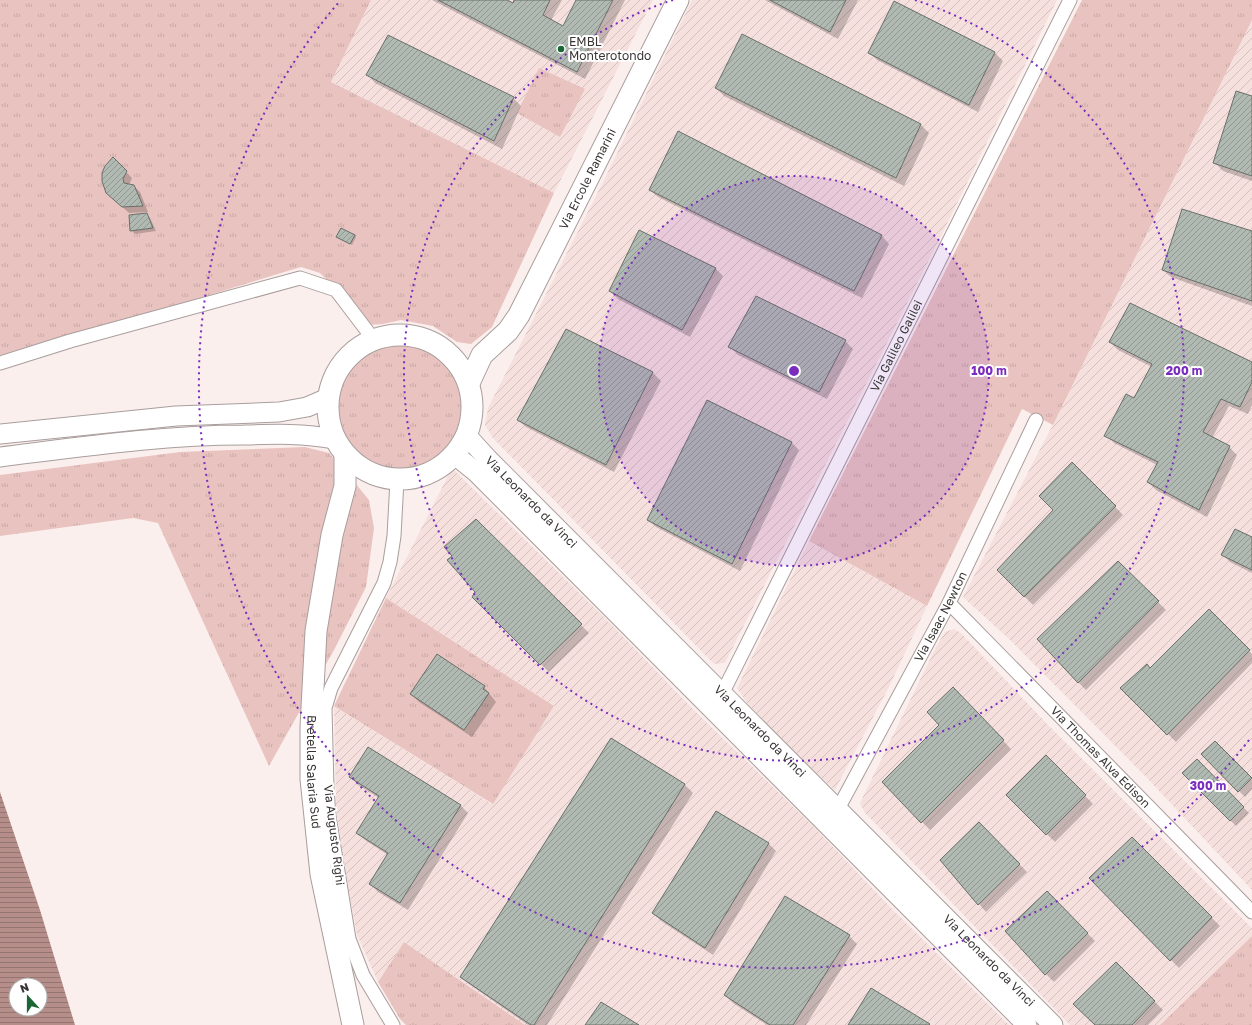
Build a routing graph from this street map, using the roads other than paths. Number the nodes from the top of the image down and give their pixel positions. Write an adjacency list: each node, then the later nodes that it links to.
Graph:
1 (678, 0): 4 (main road, Via Ercole Ramarini)
2 (1070, 0): 19 (street, Via Galileo Galilei)
3 (374, 340): 5 (main road, Bretella Salaria Sud); 6 (street); 8 (main road, Bretella Salaria Sud)
4 (487, 350): 5 (main road); 7 (main road, Via Ercole Ramarini)
5 (448, 352): 7 (main road)
6 (0, 363)
7 (469, 383): 11 (main road)
8 (328, 398): 10 (main road); 12 (main road, Bretella Salaria Sud)
9 (1036, 420): 18 (street, Via Isaac Newton)
10 (4, 433)
11 (467, 436): 13 (main road); 19 (main road, Via Leonardo da Vinci)
12 (340, 447): 14 (main road); 15 (main road); 17 (main road, Bretella Salaria Sud)
13 (455, 455): 16 (main road); 24 (main road, Via Leonardo da Vinci)
14 (6, 457)
15 (376, 476): 16 (main road); 17 (main road, Bretella Salaria Sud)
16 (397, 480): 23 (street, Via Augusto Righi)
17 (338, 517): 22 (main road, Bretella Salaria Sud)
18 (949, 603): 20 (street, Via Isaac Newton); 21 (street, Via Thomas Alva Edison)
19 (723, 692): 20 (main road, Via Leonardo da Vinci)
20 (838, 809): 25 (main road, Via Leonardo da Vinci)
21 (1252, 912)
22 (353, 1025)
23 (393, 1025)
24 (1027, 1025)
25 (1053, 1025)

